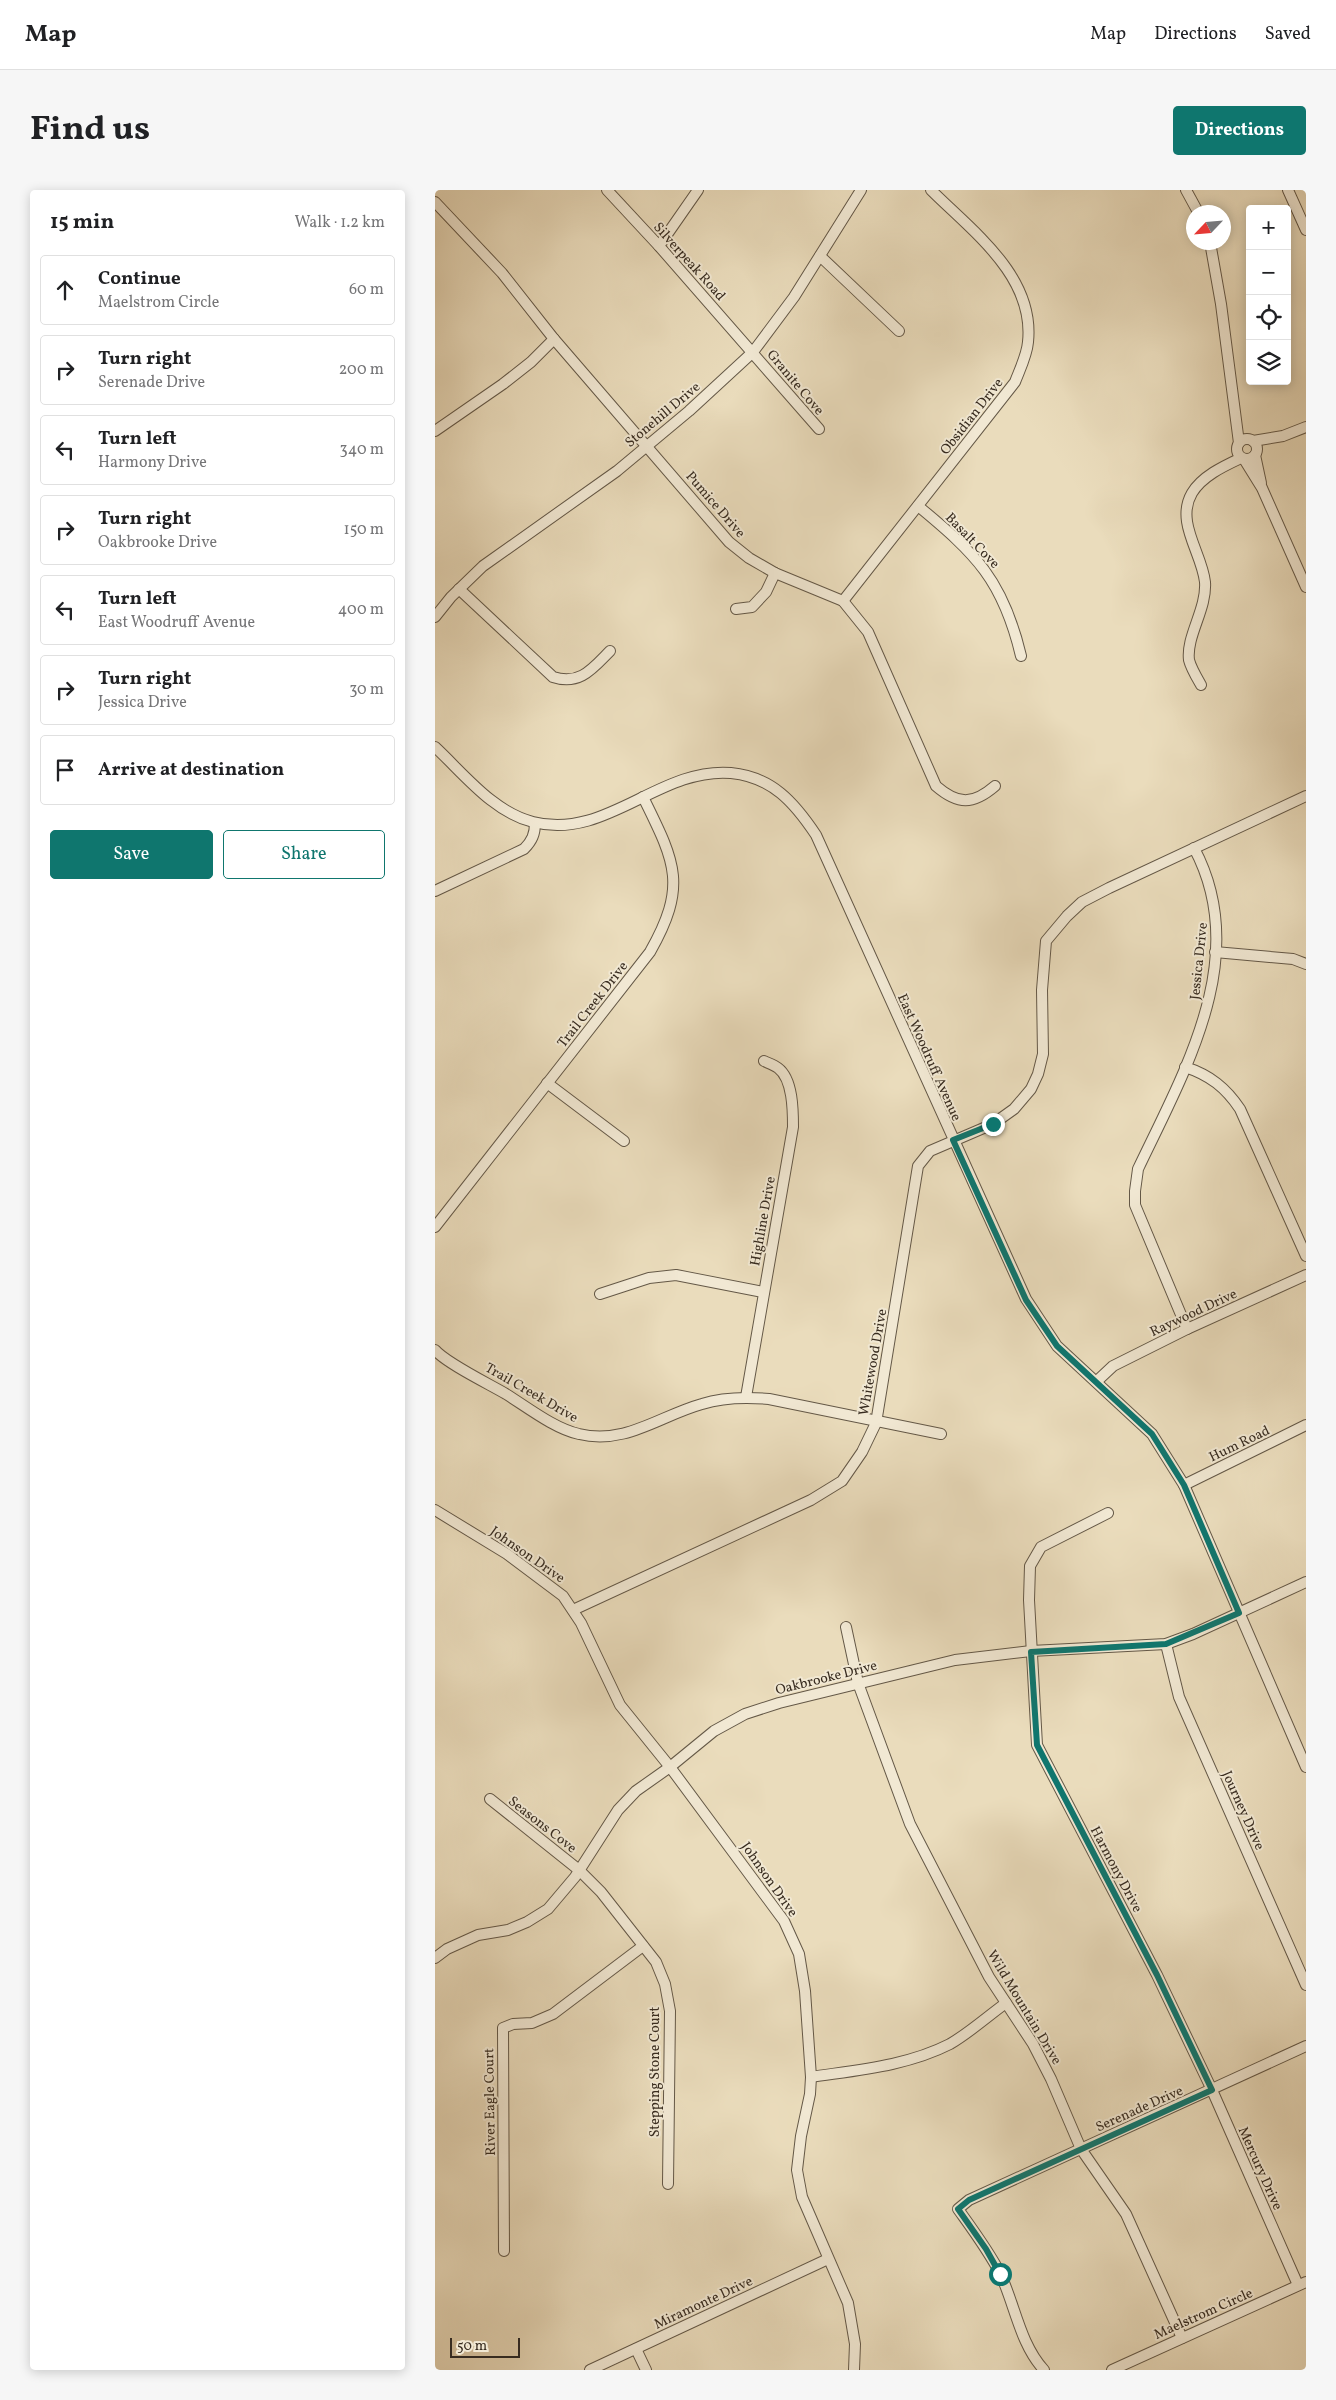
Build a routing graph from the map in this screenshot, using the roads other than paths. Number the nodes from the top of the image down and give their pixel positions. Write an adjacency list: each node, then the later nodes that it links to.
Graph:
1 (607, 190): 10 (street, Silverpeak Road)
2 (698, 190): 10 (street)
3 (861, 190): 12 (street, Stonehill Drive)
4 (931, 190): 24 (street, Obsidian Drive)
5 (1186, 190): 8 (street)
6 (1288, 190): 9 (street)
7 (435, 202): 14 (street, Pumice Drive)
8 (1194, 205)
9 (1306, 230)
10 (659, 246): 15 (street, Silverpeak Road)
11 (1211, 250): 21 (street)
12 (820, 256): 13 (street); 15 (street, Stonehill Drive)
13 (899, 330)
14 (554, 339): 18 (street); 20 (street, Pumice Drive)
15 (753, 352): 17 (street, Granite Cove); 20 (street, Stonehill Drive)
16 (1306, 427): 19 (street)
17 (819, 430)
18 (435, 431)
19 (1283, 436): 21 (street); 22 (street)
20 (647, 445): 25 (street, Pumice Drive); 27 (street, Stonehill Drive)
21 (1243, 448): 22 (street); 23 (street); 33 (street)
22 (1255, 454): 23 (street)
23 (1262, 488): 26 (street)
24 (918, 506): 28 (street, Obsidian Drive); 32 (street, Basalt Cove)
25 (775, 573): 28 (street, Pumice Drive); 29 (street)
26 (1306, 587)
27 (459, 589): 30 (street, Stonehill Drive); 31 (street)
28 (843, 601): 35 (street, Pumice Drive)
29 (736, 609)
30 (435, 616)
31 (610, 651)
32 (1021, 656)
33 (1201, 685)
34 (435, 747): 38 (street, East Woodruff Avenue)
35 (995, 786)
36 (1306, 796): 39 (street)
37 (643, 797): 38 (street, East Woodruff Avenue); 45 (street, Trail Creek Drive); 47 (street, East Woodruff Avenue)
38 (535, 823): 40 (street)
39 (1194, 848): 41 (street, Jessica Drive); 47 (street)
40 (435, 891)
41 (1215, 952): 42 (street); 44 (street, Jessica Drive)
42 (1306, 964)
43 (764, 1061): 51 (street, Highline Drive)
44 (1185, 1067): 49 (street); 53 (street, Jessica Drive)
45 (547, 1083): 46 (street); 48 (street, Trail Creek Drive)
46 (623, 1140)
47 (953, 1140): 55 (street, East Woodruff Avenue); 57 (street, Whitewood Drive)
48 (435, 1228)
49 (1306, 1256)
50 (1306, 1275): 53 (street, Raywood Drive)
51 (763, 1292): 52 (street); 56 (street, Highline Drive)
52 (600, 1294)
53 (1187, 1328): 55 (street, Raywood Drive)
54 (435, 1350): 56 (street, Trail Creek Drive)
55 (1097, 1381): 60 (street, East Woodruff Avenue)
56 (746, 1397): 57 (street, Trail Creek Drive)
57 (876, 1423): 59 (street, Trail Creek Drive); 64 (street, Whitewood Drive)
58 (1306, 1425): 60 (street, Hum Road)
59 (941, 1434)
60 (1184, 1485): 65 (street, East Woodruff Avenue)
61 (435, 1510): 64 (street, Johnson Drive)
62 (1109, 1513): 68 (street, Harmony Drive)
63 (1306, 1582): 65 (street, Oakbrooke Drive)
64 (573, 1610): 70 (street, Johnson Drive)
65 (1239, 1613): 67 (street, Oakbrooke Drive); 71 (street, East Woodruff Avenue)
66 (846, 1627): 69 (street, Wild Mountain Drive)
67 (1166, 1644): 68 (street, Oakbrooke Drive); 76 (street, Journey Drive)
68 (1031, 1652): 69 (street, Oakbrooke Drive); 80 (street, Harmony Drive)
69 (858, 1683): 70 (street, Oakbrooke Drive); 77 (street, Wild Mountain Drive)
70 (670, 1767): 73 (street, Oakbrooke Drive); 79 (street, Johnson Drive)
71 (1306, 1767)
72 (490, 1799): 73 (street, Seasons Cove)
73 (579, 1870): 74 (street, Stepping Stone Court); 75 (street, Oakbrooke Drive)
74 (643, 1946): 82 (street, Stepping Stone Court); 83 (street, River Eagle Court)
75 (435, 1958)
76 (1306, 1985)
77 (1006, 2003): 79 (street); 81 (street, Wild Mountain Drive)
78 (1306, 2046): 80 (street, Serenade Drive)
79 (811, 2077): 84 (street, Johnson Drive)
80 (1212, 2090): 81 (street, Serenade Drive); 85 (street, Mercury Drive)
81 (1081, 2149): 86 (street, Wild Mountain Drive); 91 (street, Serenade Drive)
82 (668, 2184)
83 (504, 2251)
84 (828, 2259): 87 (street, Miramonte Drive); 90 (street, Johnson Drive)
85 (1302, 2284): 86 (street, Maelstrom Circle)
86 (1182, 2338): 92 (street, Maelstrom Circle)
87 (636, 2349): 88 (street, Miramonte Drive); 89 (street)
88 (590, 2370)
89 (646, 2370)
90 (854, 2370)
91 (1044, 2370)
92 (1112, 2370)

